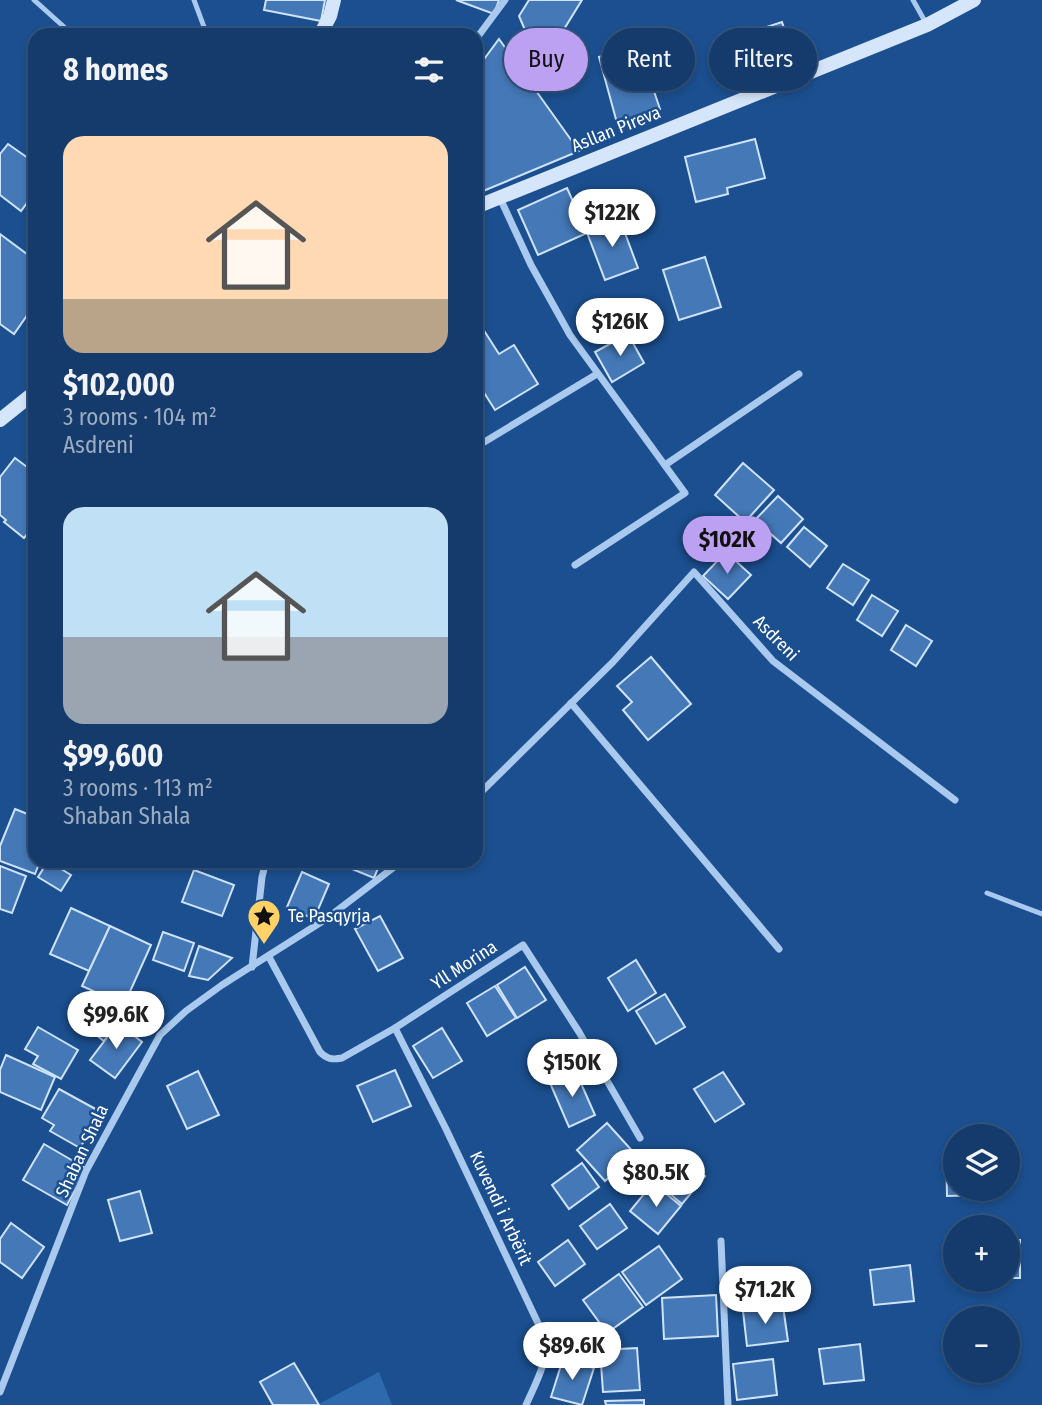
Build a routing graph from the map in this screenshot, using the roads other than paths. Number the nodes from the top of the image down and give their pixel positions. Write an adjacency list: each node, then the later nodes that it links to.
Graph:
1 (34, 0): 8 (lane)
2 (194, 0): 9 (lane)
3 (334, 0): 10 (street)
4 (505, 0): 11 (street)
5 (913, 0): 7 (lane)
6 (974, 0): 7 (street, Asllan Pireva)
7 (927, 24): 12 (street, Asllan Pireva)
8 (66, 28)
9 (204, 28)
10 (323, 28)
11 (483, 30)
12 (500, 198): 13 (street, Asllan Pireva); 14 (street)
13 (483, 204)
14 (597, 374): 18 (street); 19 (street)
15 (799, 374): 19 (street)
16 (28, 398): 17 (street)
17 (0, 420)
18 (483, 443)
19 (665, 465): 20 (street)
20 (575, 565)
21 (571, 703): 22 (street, Asdreni); 23 (street, Asdreni); 28 (street)
22 (483, 790)
23 (955, 800)
24 (264, 868): 30 (street)
25 (393, 868): 29 (street)
26 (987, 892): 27 (lane)
27 (1042, 914)
28 (779, 949)
29 (269, 957): 30 (street); 31 (street, Yll Morina)
30 (253, 967): 34 (street, Shaban Shala)
31 (395, 1028): 32 (street, Yll Morina); 35 (street, Kuvendi i Arbërit)
32 (640, 1138)
33 (721, 1241): 36 (street)
34 (0, 1392)
35 (526, 1405)
36 (728, 1405)

